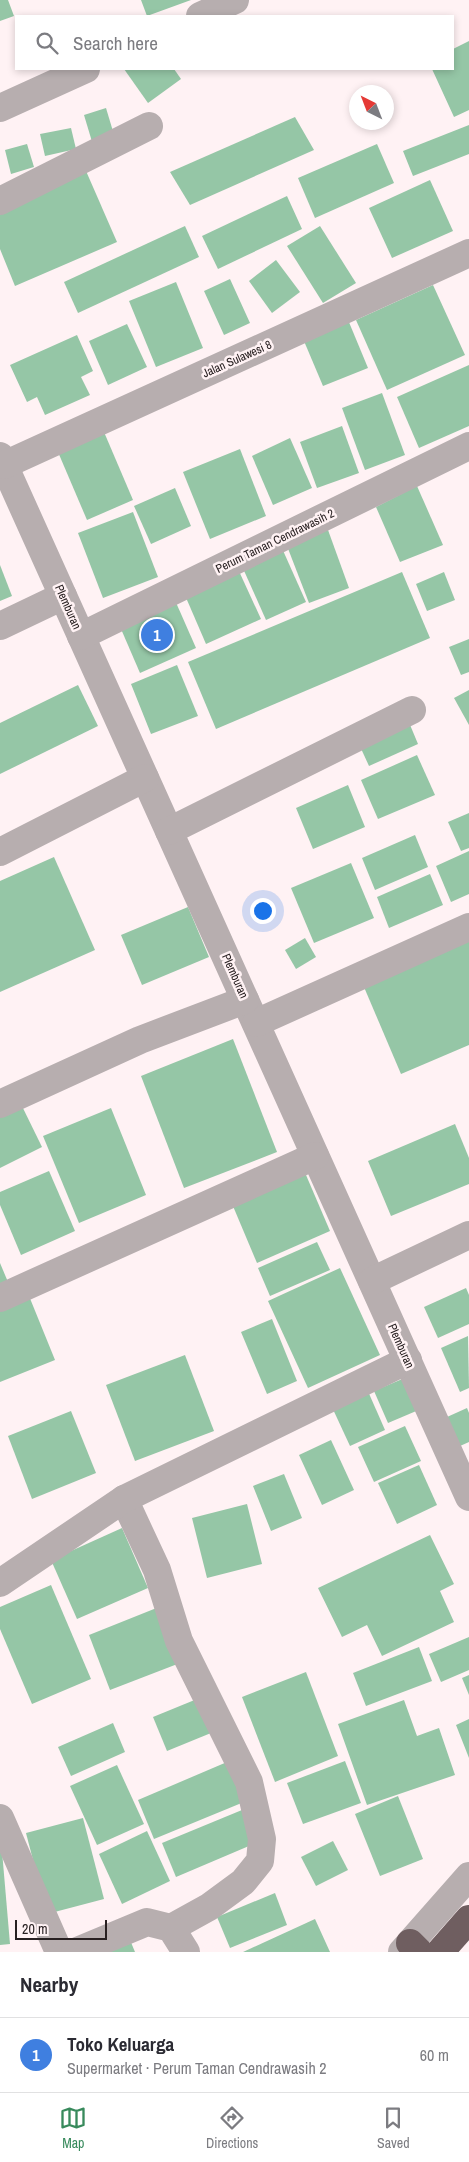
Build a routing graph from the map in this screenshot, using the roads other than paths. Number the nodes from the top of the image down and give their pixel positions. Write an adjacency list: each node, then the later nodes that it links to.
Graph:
1 (235, 0): 2 (street)
2 (202, 15)
3 (84, 70): 4 (street)
4 (0, 108)
5 (149, 126): 6 (street)
6 (0, 201)
7 (469, 254): 9 (street, Jalan Sulawesi 8)
8 (469, 446): 12 (street, Perum Taman Cendrawasih 2)
9 (2, 460): 10 (street, Plemburan)
10 (63, 596): 11 (street); 12 (street, Plemburan)
11 (0, 626)
12 (81, 636): 14 (street, Plemburan)
13 (412, 710): 15 (street)
14 (145, 778): 15 (street, Plemburan); 16 (street)
15 (169, 831): 18 (street, Plemburan)
16 (0, 852)
17 (469, 926): 18 (street)
18 (250, 1011): 19 (street); 20 (street, Plemburan)
19 (0, 1104)
20 (315, 1156): 22 (street, Plemburan); 23 (street)
21 (469, 1235): 22 (street)
22 (372, 1281): 24 (street, Plemburan)
23 (0, 1298)
24 (408, 1360): 25 (street, Plemburan); 27 (street)
25 (462, 1466): 26 (street, Plemburan)
26 (469, 1497)
27 (124, 1499): 28 (street); 32 (street)
28 (0, 1583)
29 (0, 1818): 34 (street)
30 (469, 1876): 33 (street)
31 (469, 1919): 37 (highway)
32 (171, 1928): 35 (street); 36 (street)
33 (410, 1949)
34 (59, 1952)
35 (75, 1952)
36 (186, 1952)
37 (440, 1952)

